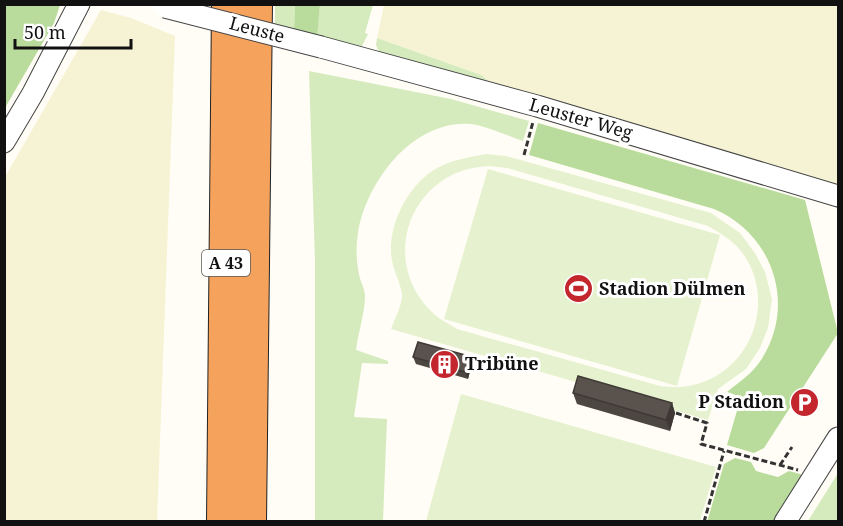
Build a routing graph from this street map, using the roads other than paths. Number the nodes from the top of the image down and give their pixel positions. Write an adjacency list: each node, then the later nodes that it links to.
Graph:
1 (78, 4): 6 (street)
2 (228, 4): 9 (highway, A 43)
3 (256, 4): 10 (highway, A 43)
4 (161, 6): 5 (street, Leuste, bridge)
5 (321, 47): 7 (street, Leuster Weg)
6 (4, 142)
7 (838, 196)
8 (838, 438): 11 (street)
9 (223, 522)
10 (250, 522)
11 (785, 522)

